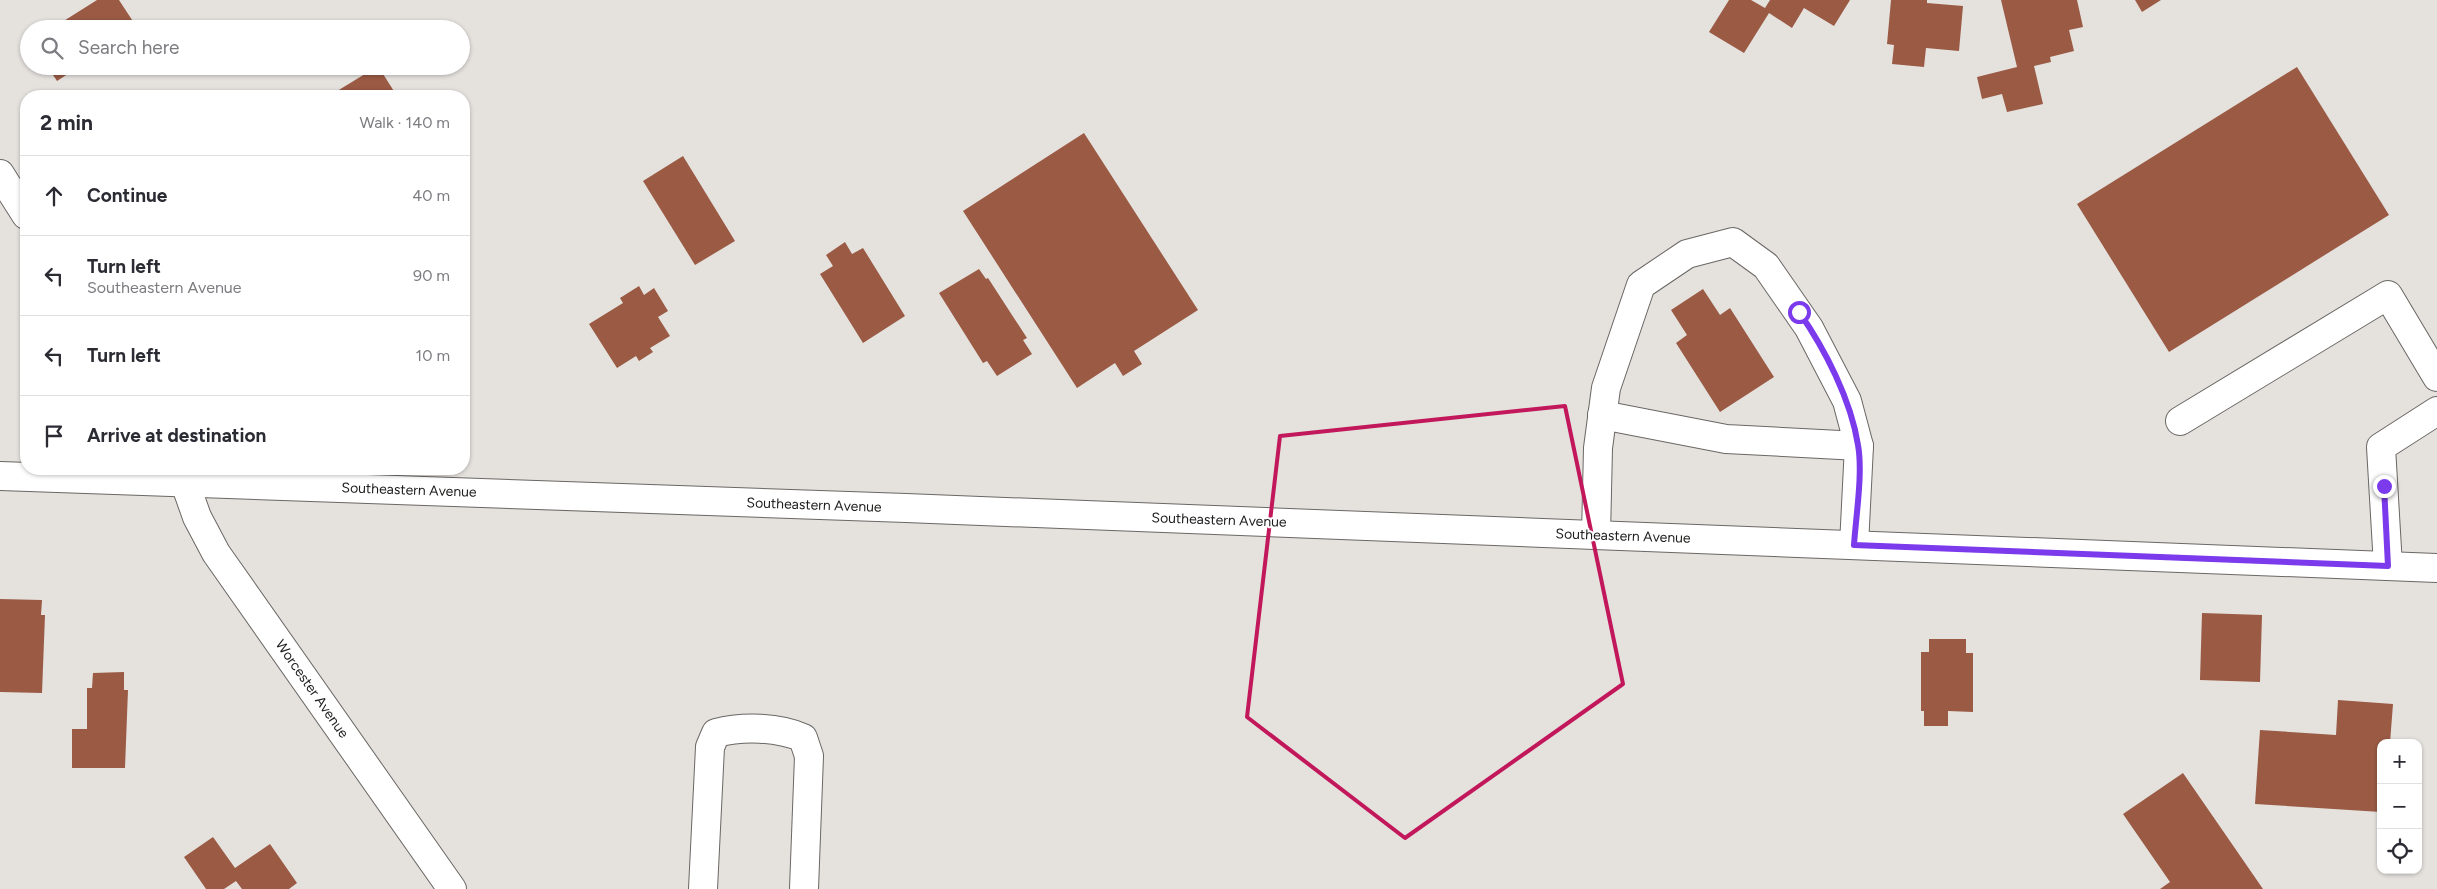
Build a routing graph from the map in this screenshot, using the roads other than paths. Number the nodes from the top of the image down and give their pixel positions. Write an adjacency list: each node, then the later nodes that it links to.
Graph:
1 (0, 174): 2 (main road)
2 (20, 206)
3 (2437, 377): 6 (main road)
4 (2437, 411): 12 (main road)
5 (1602, 415): 7 (main road); 7 (main road); 10 (main road)
6 (2180, 420)
7 (1859, 446): 11 (main road)
8 (0, 476): 9 (main road, Southeastern Avenue)
9 (182, 476): 10 (main road, Southeastern Avenue); 14 (main road, Worcester Avenue)
10 (1596, 535): 11 (main road, Southeastern Avenue)
11 (1854, 545): 12 (main road, Southeastern Avenue)
12 (2388, 566): 13 (main road, Southeastern Avenue)
13 (2437, 568)
14 (452, 889)
15 (702, 889): 16 (main road)
16 (804, 889)

